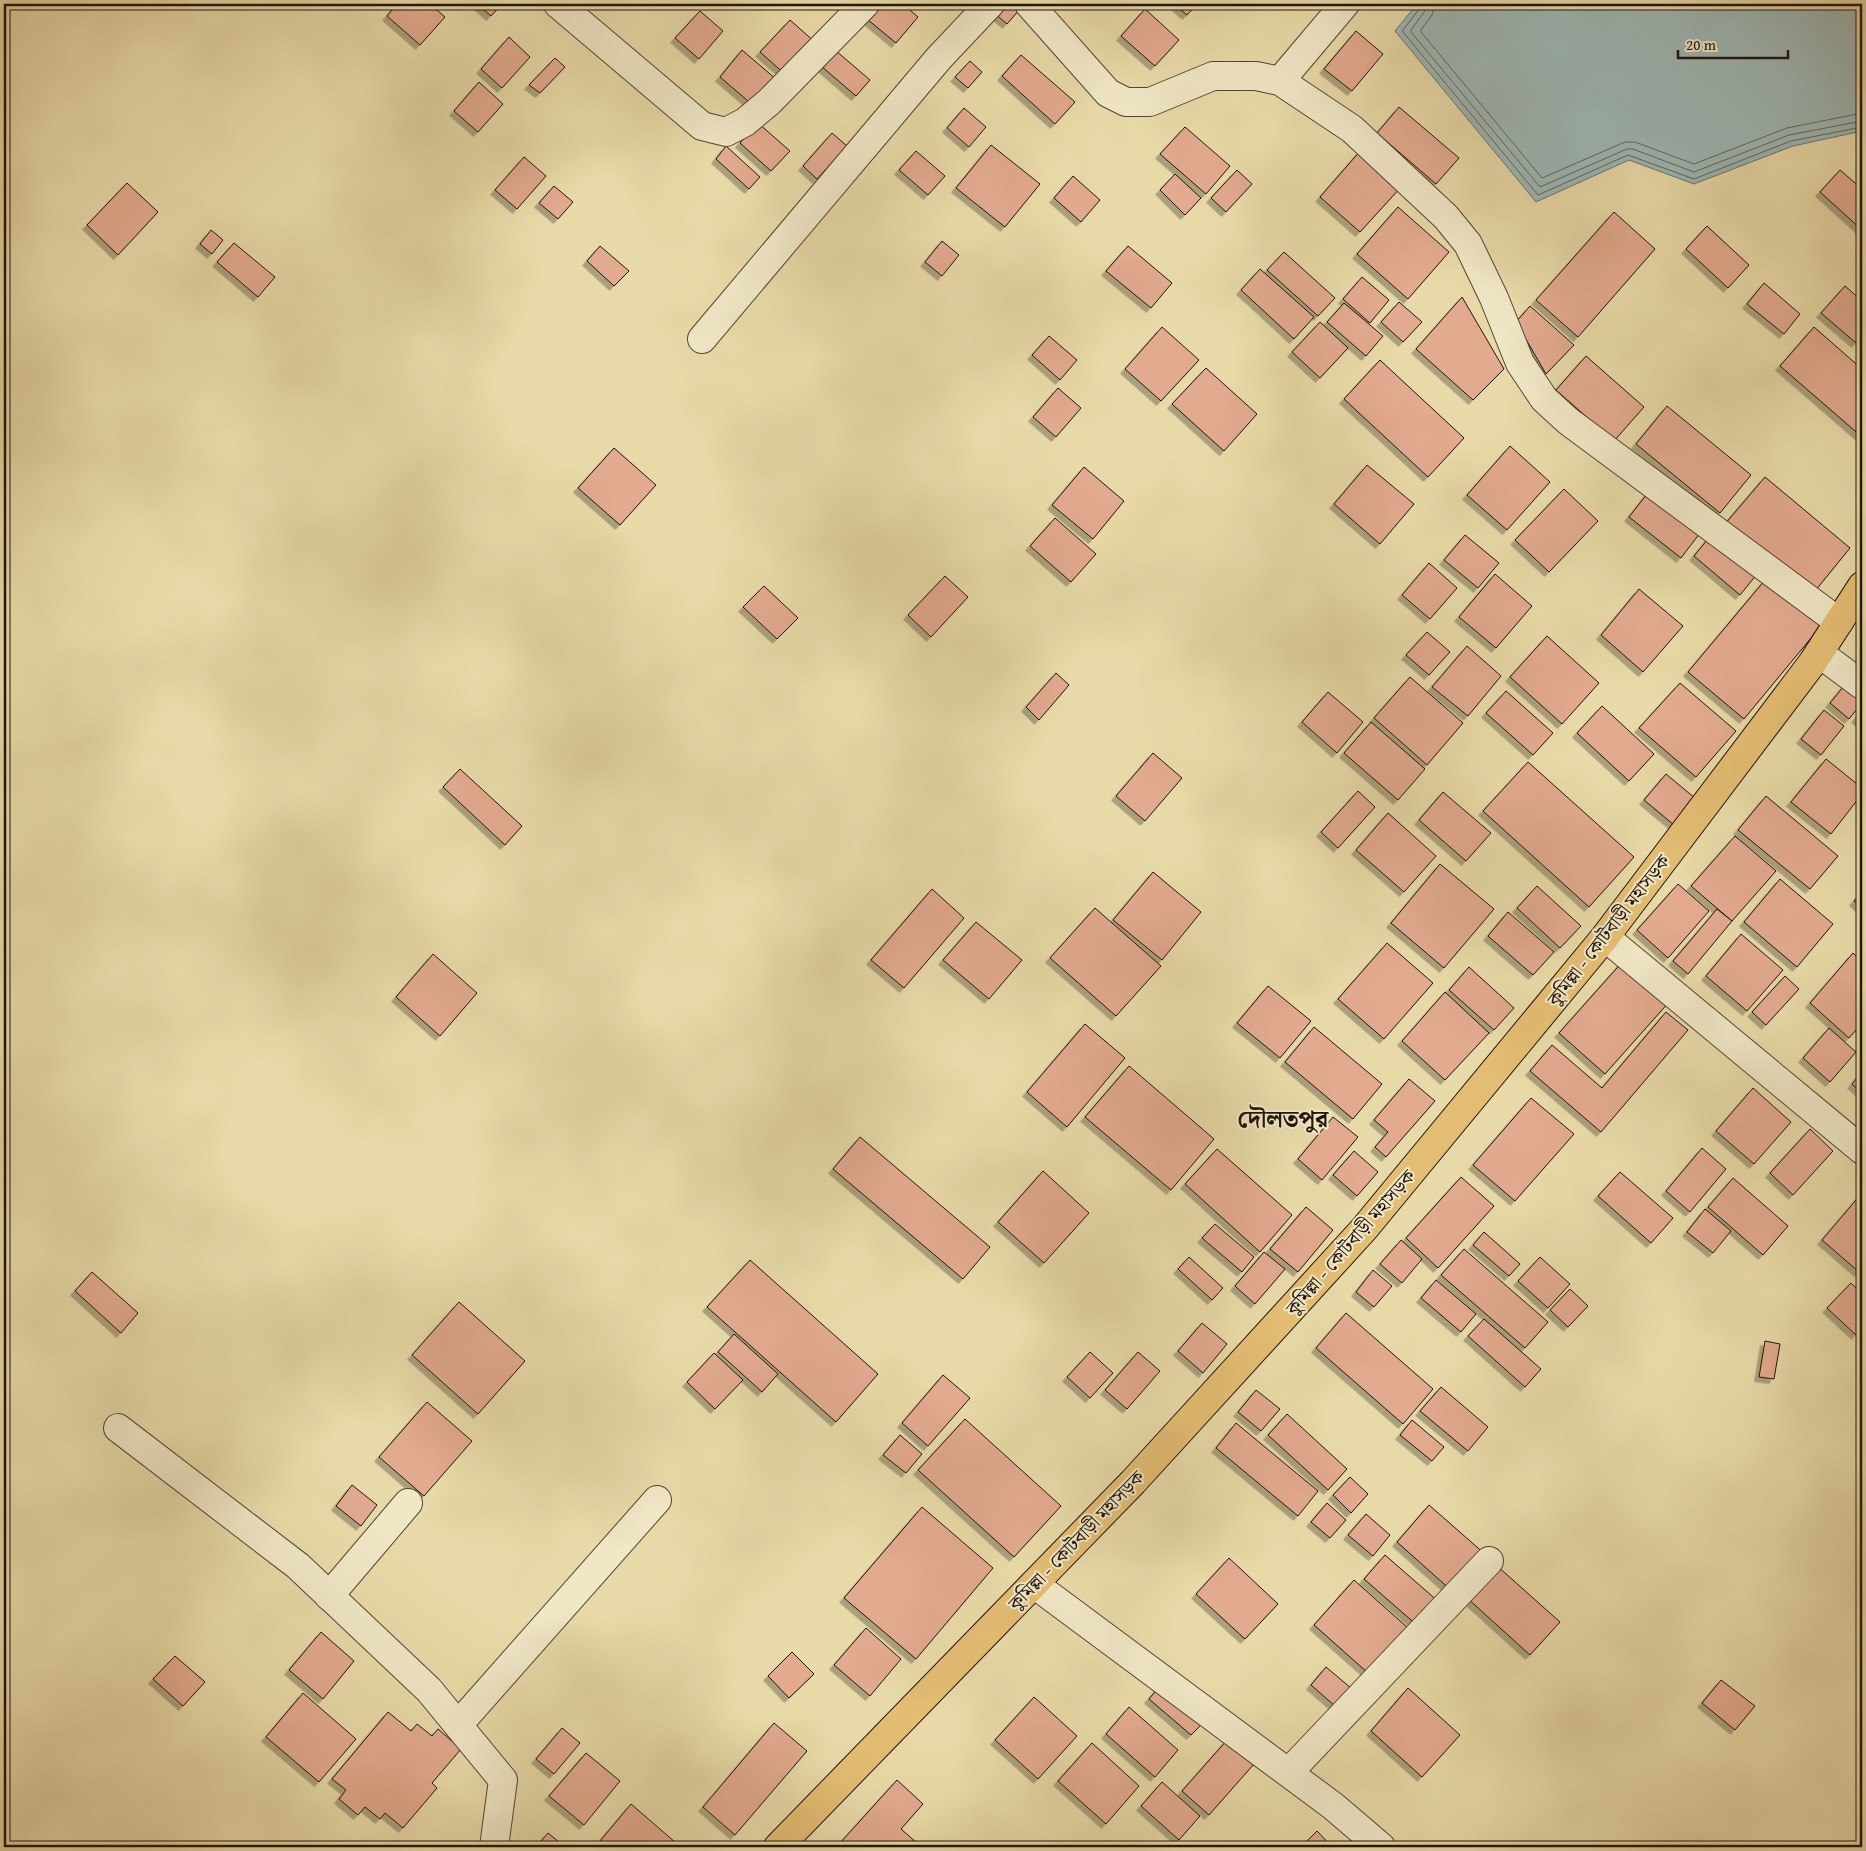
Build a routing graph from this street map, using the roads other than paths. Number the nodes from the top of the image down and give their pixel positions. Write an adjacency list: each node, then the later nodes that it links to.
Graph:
1 (558, 4): 2 (street)
2 (865, 4)
3 (990, 4): 7 (street)
4 (1029, 4): 6 (street)
5 (1345, 4): 6 (street)
6 (1280, 82): 9 (street)
7 (702, 339)
8 (1862, 586): 9 (main road, কুমিল্লা - কোটবাড়ী মহাসড়ক)
9 (1839, 622): 10 (main road, কুমিল্লা - কোটবাড়ী মহাসড়ক)
10 (1819, 653): 11 (street); 12 (main road, কুমিল্লা - কোটবাড়ী মহাসড়ক)
11 (1862, 685)
12 (1605, 937): 13 (street); 18 (main road, কুমিল্লা - কোটবাড়ী মহাসড়ক)
13 (1862, 1150)
14 (118, 1428): 19 (street)
15 (658, 1500): 20 (street)
16 (408, 1503): 19 (street)
17 (1490, 1560): 21 (street)
18 (1034, 1584): 21 (street); 23 (main road, কুমিল্লা - কোটবাড়ী মহাসড়ক)
19 (329, 1596): 20 (street)
20 (458, 1725): 22 (street)
21 (1288, 1772): 24 (street)
22 (494, 1847)
23 (778, 1847)
24 (1381, 1847)

